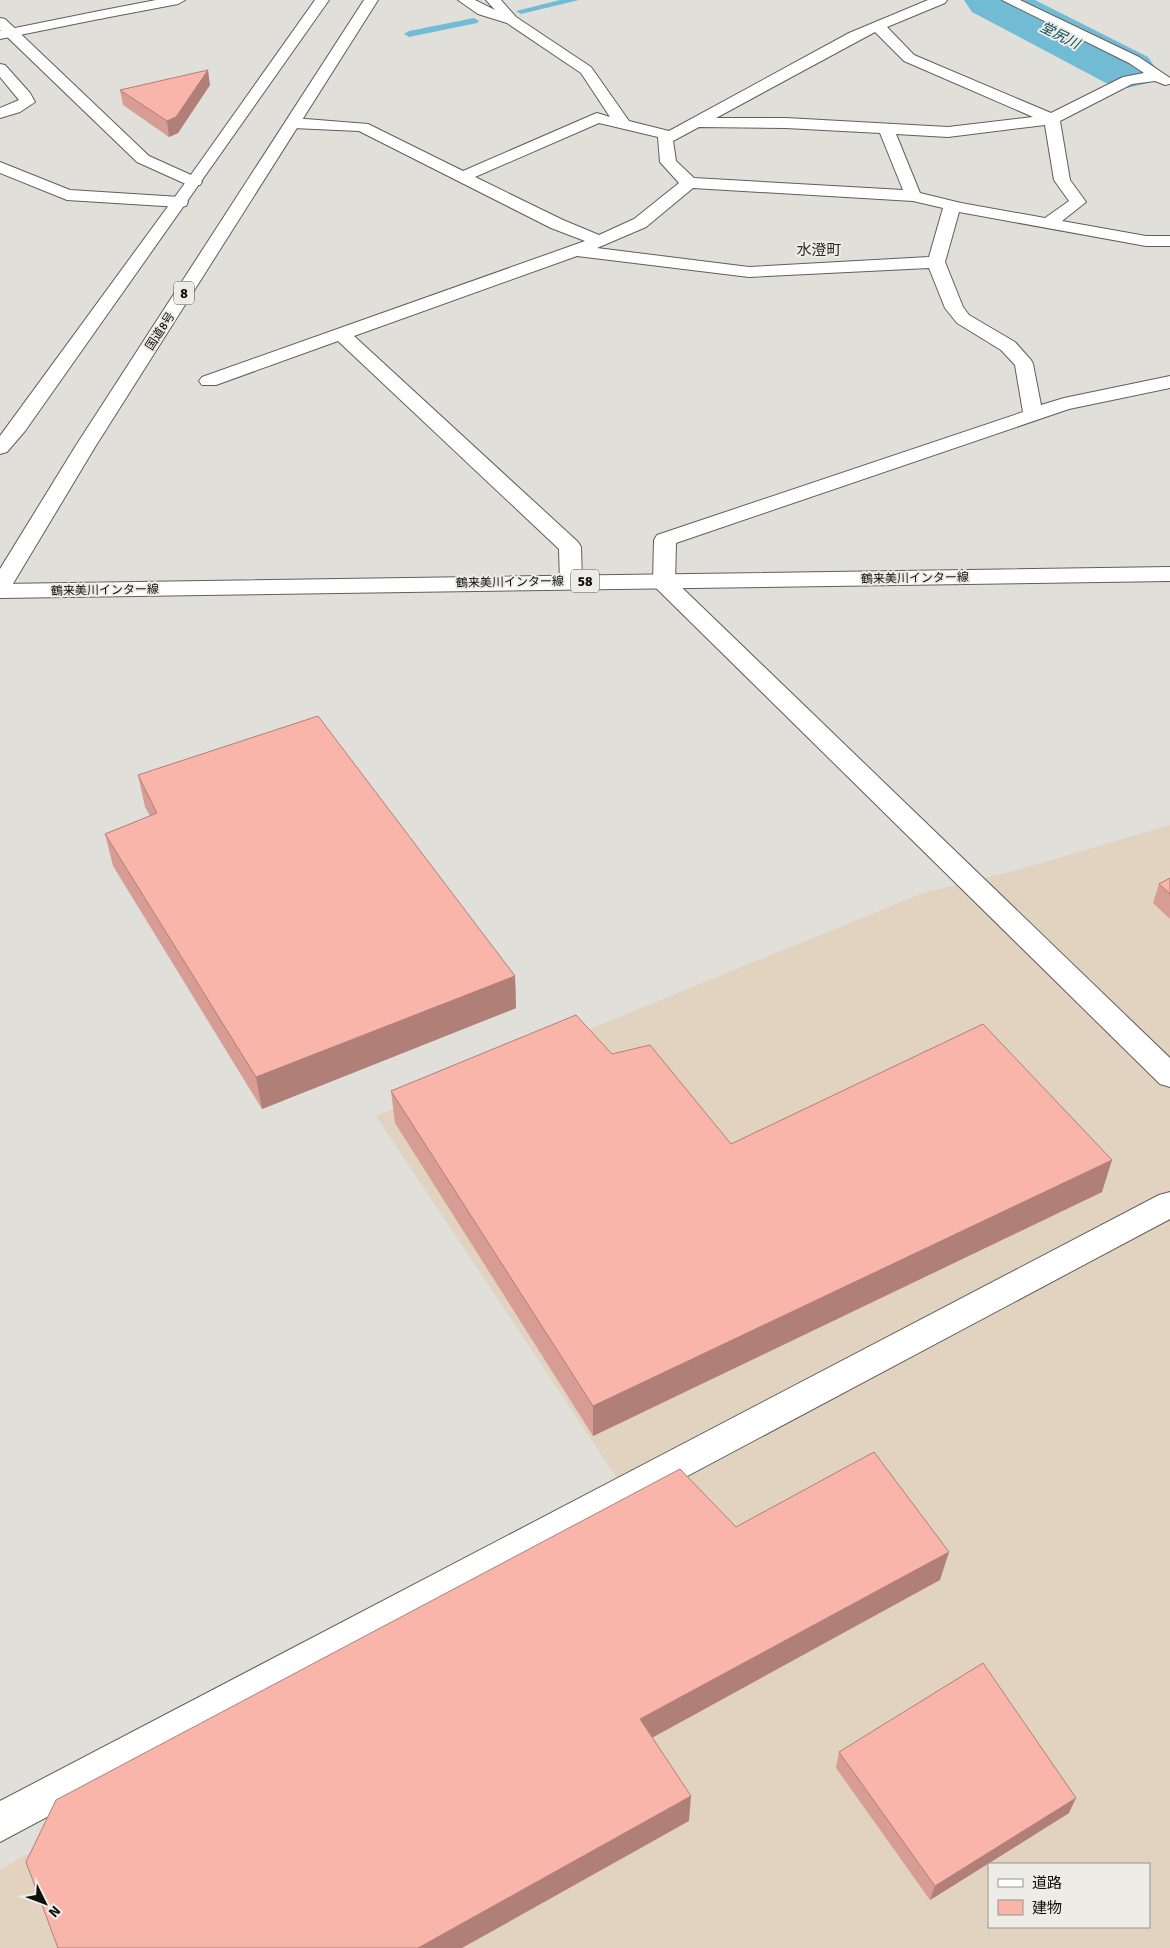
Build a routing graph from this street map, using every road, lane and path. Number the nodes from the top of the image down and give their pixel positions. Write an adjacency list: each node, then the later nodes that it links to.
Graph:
1 (135, 0): 9 (main road)
2 (178, 0): 9 (main road)
3 (322, 0): 24 (main road)
4 (371, 0): 18 (main road, 国道8号 / 8)
5 (465, 0): 10 (main road)
6 (493, 0): 10 (main road)
7 (940, 0): 11 (main road)
8 (1009, 0): 14 (main road)
9 (99, 15): 12 (main road)
10 (511, 20): 19 (main road)
11 (876, 26): 16 (main road); 17 (main road)
12 (4, 30): 24 (main road)
13 (0, 68): 15 (main road)
14 (1164, 80): 16 (main road)
15 (0, 113)
16 (1052, 119): 20 (main road); 29 (main road)
17 (699, 122): 20 (main road); 21 (main road)
18 (293, 123): 23 (main road); 42 (main road, 国道8号 / 8)
19 (624, 124): 21 (main road); 23 (main road)
20 (886, 129): 26 (main road)
21 (672, 136): 25 (main road)
22 (0, 167): 27 (main road)
23 (462, 177): 30 (main road)
24 (194, 182): 27 (main road)
25 (689, 183): 26 (main road); 30 (main road)
26 (913, 196): 28 (main road)
27 (180, 202): 38 (main road)
28 (952, 206): 29 (main road); 33 (main road)
29 (1047, 224): 31 (main road)
30 (600, 240): 32 (main road)
31 (1170, 241)
32 (576, 251): 33 (main road); 34 (main road)
33 (936, 262): 37 (main road)
34 (341, 334): 35 (main road); 40 (main road)
35 (208, 381)
36 (1170, 382): 37 (main road)
37 (1033, 415): 41 (main road)
38 (0, 448)
39 (1170, 574): 41 (main road, 鶴来美川インター線 / 58)
40 (571, 581): 41 (main road, 鶴来美川インター線 / 58); 43 (main road, 鶴来美川インター線 / 58)
41 (664, 583): 44 (main road)
42 (0, 587)
43 (0, 591)
44 (1170, 1076)
45 (1170, 1204): 46 (main road)
46 (0, 1822)

